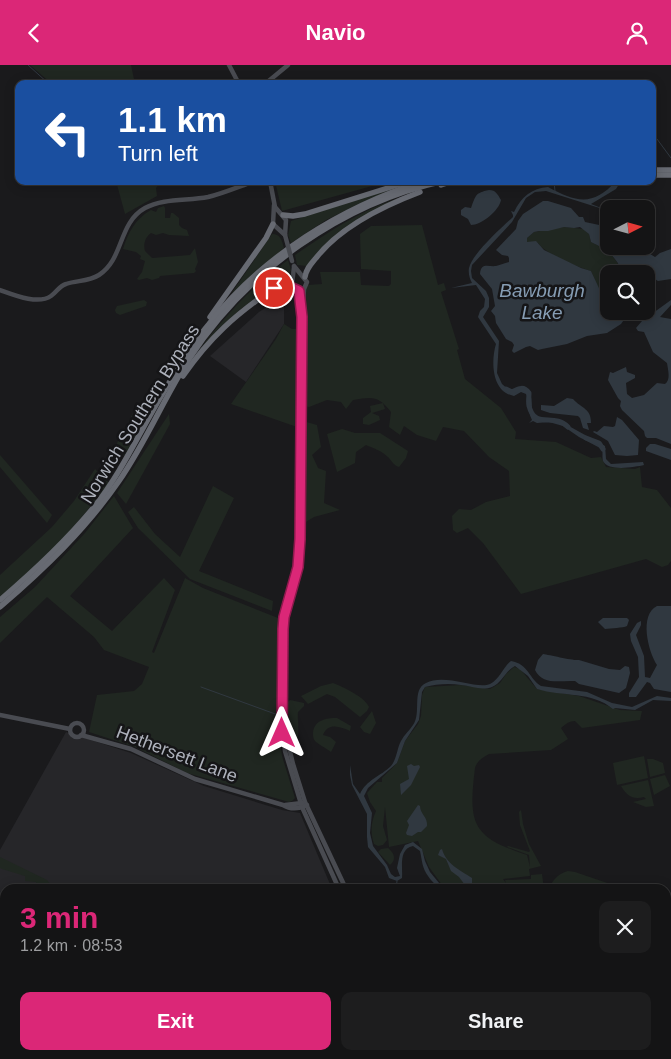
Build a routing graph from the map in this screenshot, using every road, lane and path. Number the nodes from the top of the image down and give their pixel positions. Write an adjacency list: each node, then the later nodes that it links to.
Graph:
1 (229, 65): 3 (main road)
2 (288, 65): 4 (main road)
3 (237, 80)
4 (270, 80)
5 (656, 170): 6 (highway)
6 (671, 170)
7 (656, 175): 8 (highway)
8 (671, 175)
9 (243, 185): 24 (main road)
10 (271, 185): 15 (main road)
11 (397, 185): 16 (highway)
12 (411, 185): 25 (highway, Norwich Southern Bypass)
13 (431, 185): 26 (highway, Norwich Southern Bypass)
14 (440, 185): 21 (highway)
15 (274, 201): 16 (main road); 17 (main road)
16 (282, 214): 17 (main road); 18 (main road)
17 (275, 223): 18 (main road); 19 (main road); 25 (highway)
18 (286, 223): 19 (main road)
19 (285, 235): 20 (main road, bridge)
20 (293, 264): 21 (main road); 22 (main road)
21 (303, 276): 22 (main road); 23 (main road)
22 (293, 280): 23 (main road)
23 (299, 289): 26 (highway); 32 (main road)
24 (0, 290)
25 (162, 395): 27 (highway, Norwich Southern Bypass)
26 (131, 462): 28 (highway, Norwich Southern Bypass)
27 (0, 600)
28 (0, 607)
29 (0, 715): 30 (main road, Hethersett Lane)
30 (70, 729): 31 (main road, Hethersett Lane); 31 (main road, Hethersett Lane)
31 (82, 732): 32 (main road, Hethersett Lane)
32 (304, 804): 33 (main road); 34 (main road)
33 (337, 884)
34 (343, 884)

